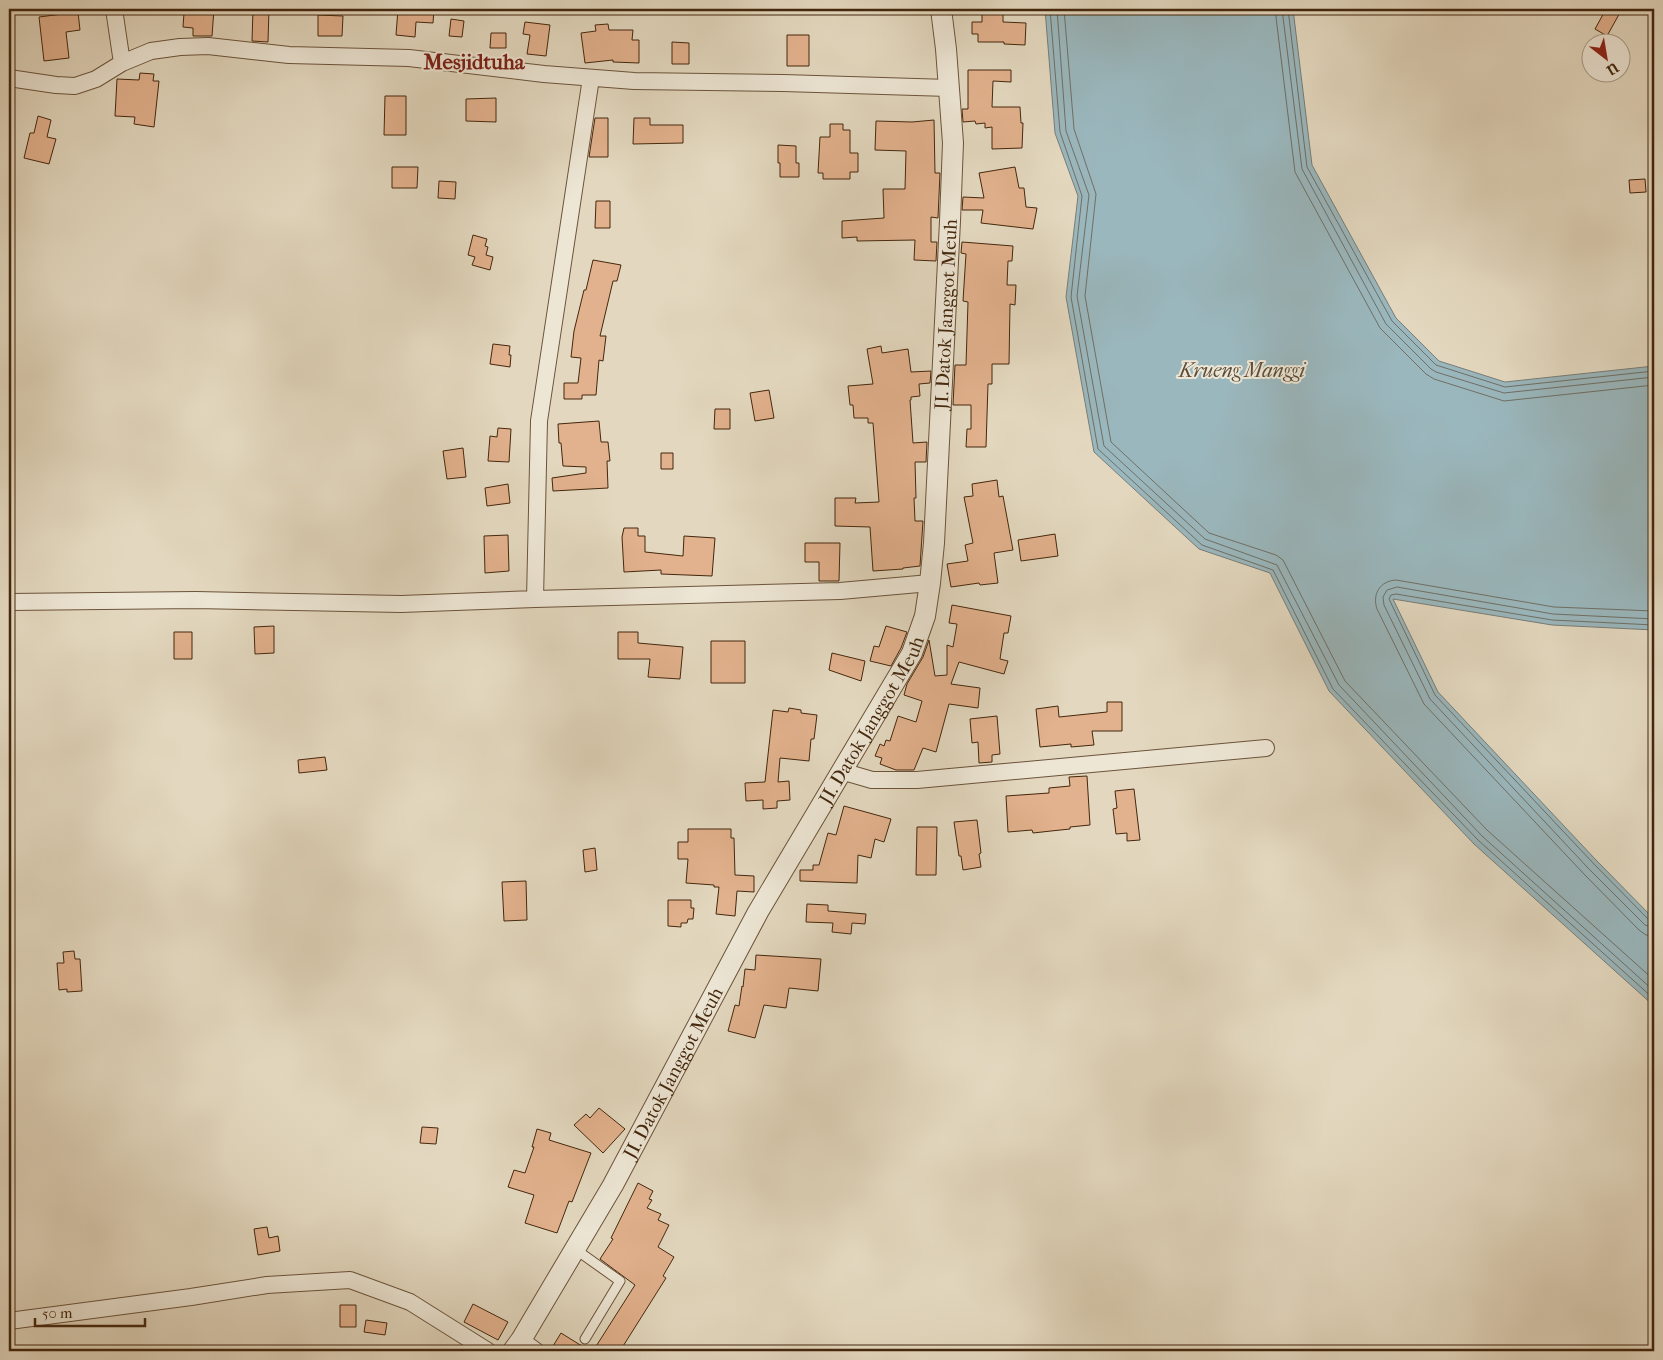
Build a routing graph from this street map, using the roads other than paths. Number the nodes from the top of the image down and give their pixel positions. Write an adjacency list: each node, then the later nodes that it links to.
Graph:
1 (114, 9): 3 (street)
2 (941, 9): 6 (street, JI. Datok Janggot Meuh)
3 (122, 63): 4 (street); 5 (street)
4 (9, 78)
5 (590, 78): 6 (street); 8 (street)
6 (950, 88): 7 (street, JI. Datok Janggot Meuh)
7 (930, 583): 8 (street); 11 (street, JI. Datok Janggot Meuh)
8 (536, 599): 9 (street)
9 (9, 602)
10 (1266, 748): 11 (street)
11 (841, 771): 12 (street, JI. Datok Janggot Meuh)
12 (575, 1249): 14 (lane); 15 (street, JI. Datok Janggot Meuh)
13 (9, 1321): 16 (street)
14 (585, 1339)
15 (524, 1348)
16 (488, 1351)

